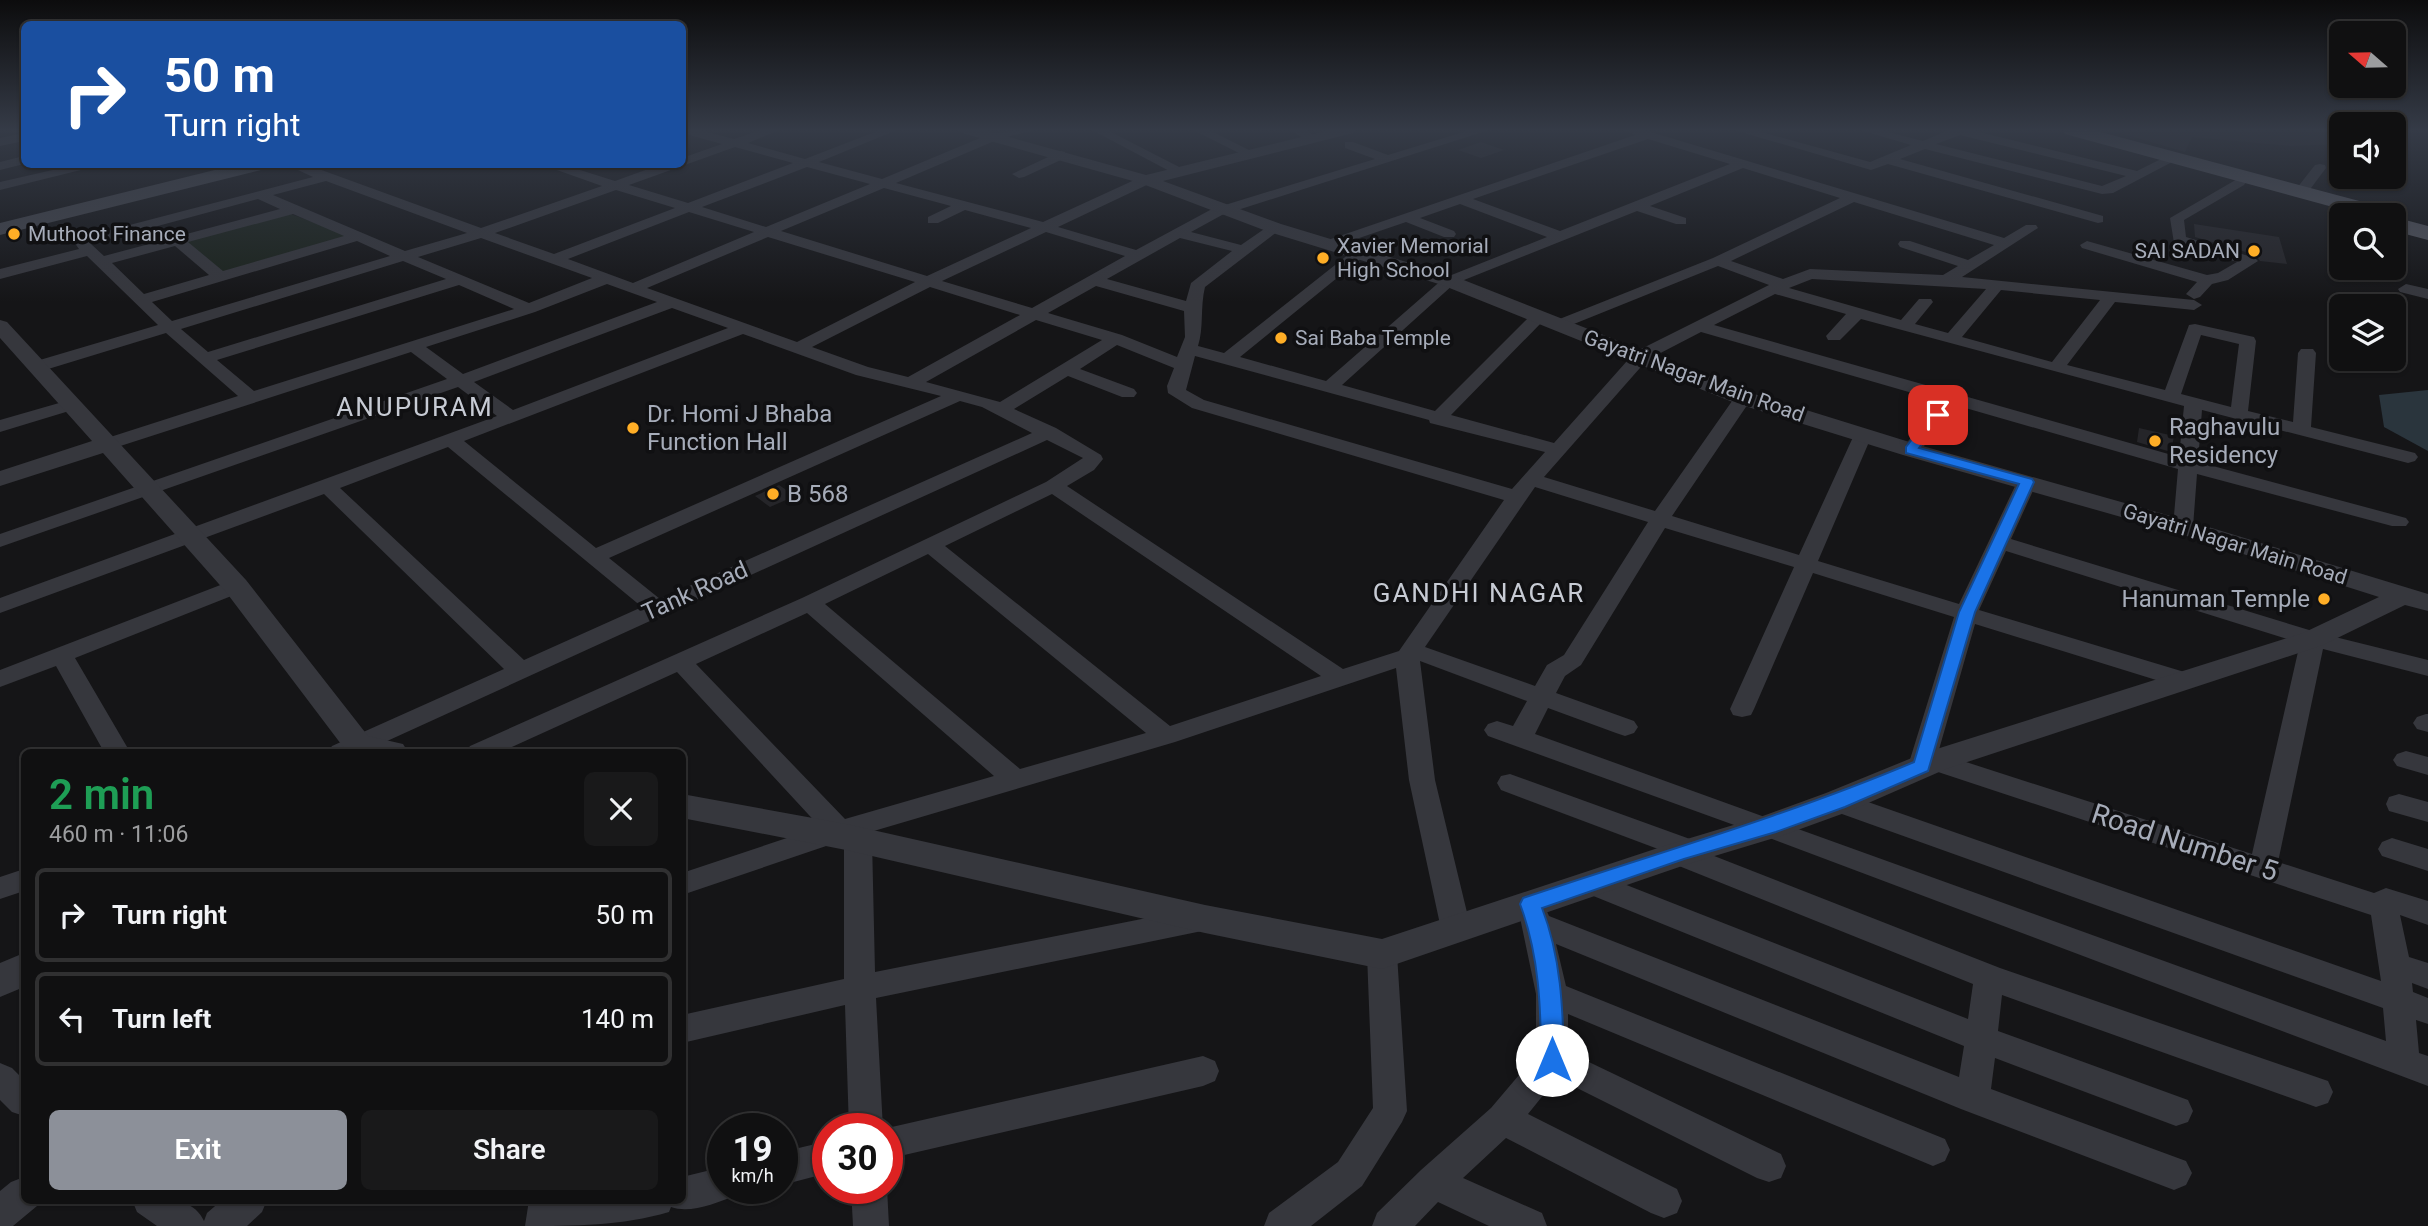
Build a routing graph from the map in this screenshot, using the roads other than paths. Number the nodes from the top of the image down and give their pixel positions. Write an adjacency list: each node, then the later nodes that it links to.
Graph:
1 (144, 187): 39 (main road)
2 (169, 187): 45 (main road)
3 (289, 187): 24 (street)
4 (355, 187): 47 (street)
5 (612, 187): 47 (street)
6 (619, 187): 31 (street)
7 (744, 187): 31 (street)
8 (874, 187): 46 (street)
9 (900, 187): 28 (street)
10 (1130, 187): 41 (street)
11 (1166, 187): 32 (street, Gayatri Nagar Main Road)
12 (1297, 187): 32 (street)
13 (1491, 187): 26 (street)
14 (1682, 187): 29 (street)
15 (1816, 187): 25 (street)
16 (1986, 187): 35 (street)
17 (2085, 187): 18 (street)
18 (2114, 187)
19 (2230, 187): 72 (street)
20 (2259, 187): 30 (main road)
21 (2279, 187): 23 (main road)
22 (2305, 187): 23 (street)
23 (2300, 193): 27 (main road)
24 (260, 195): 33 (street); 62 (street)
25 (1851, 198): 54 (street); 64 (street)
26 (1459, 199): 34 (street); 52 (street)
27 (2339, 203)
28 (965, 205): 36 (street); 41 (street)
29 (1636, 205): 37 (street); 52 (street)
30 (2329, 206)
31 (692, 208): 46 (street); 63 (street)
32 (1226, 209): 43 (street, Gayatri Nagar Main Road); 48 (street)
33 (291, 210): 51 (street); 53 (street)
34 (1405, 218): 50 (street); 55 (street)
35 (2098, 219)
36 (933, 220)
37 (1681, 221)
38 (2406, 221): 40 (main road)
39 (0, 222)
40 (2428, 226)
41 (1044, 227): 60 (street); 74 (street)
42 (2406, 227): 49 (main road)
43 (1275, 228): 55 (street, Gayatri Nagar Main Road); 58 (street)
44 (2031, 228): 54 (street)
45 (0, 229)
46 (767, 232): 74 (street); 76 (street)
47 (481, 233): 61 (street); 63 (street)
48 (1178, 233): 58 (street); 60 (street)
49 (2428, 233)
50 (1449, 234)
51 (360, 236): 61 (street); 67 (street)
52 (1559, 236): 73 (street)
53 (178, 241): 62 (street); 67 (street)
54 (2004, 243): 65 (street)
55 (1330, 244): 59 (street, Gayatri Nagar Main Road)
56 (1905, 244): 65 (street)
57 (2087, 245): 72 (street)
58 (1244, 250): 84 (street)
59 (1359, 253): 73 (street, Gayatri Nagar Main Road); 104 (street)
60 (1136, 255): 70 (street)
61 (408, 256): 69 (street); 92 (street)
62 (93, 257): 66 (street); 81 (street)
63 (555, 260): 68 (street)
64 (1718, 261): 77 (street); 90 (street)
65 (1969, 265): 71 (street)
66 (0, 274)
67 (220, 276): 81 (street)
68 (607, 278): 76 (street); 85 (street)
69 (459, 280): 85 (street); 102 (street)
70 (1093, 280): 84 (street); 86 (street)
71 (1946, 280): 75 (street); 77 (street)
72 (2207, 280): 80 (street)
73 (1449, 281): 88 (street, Gayatri Nagar Main Road); 110 (street)
74 (927, 282): 86 (street); 99 (street)
75 (1998, 284): 80 (street); 97 (street)
76 (636, 287): 82 (street)
77 (1779, 287): 87 (street); 93 (street)
78 (2406, 289): 79 (street)
79 (2428, 294)
80 (2111, 296): 106 (street)
81 (140, 300): 92 (street)
82 (675, 301): 94 (street); 108 (street)
83 (1925, 302): 91 (street)
84 (1192, 308): 103 (street)
85 (528, 309): 98 (street)
86 (1034, 313): 96 (street); 109 (street)
87 (1857, 313): 91 (street); 95 (street)
88 (1537, 317): 90 (street, Gayatri Nagar Main Road); 122 (street)
89 (0, 326): 105 (street)
90 (1558, 326): 101 (street, Gayatri Nagar Main Road)
91 (1904, 326): 97 (street)
92 (169, 327): 102 (street); 105 (street)
93 (1698, 327): 101 (street); 116 (street)
94 (743, 328): 99 (street); 121 (street)
95 (1834, 336)
96 (1116, 339): 103 (street); 107 (street)
97 (1951, 339): 106 (street)
98 (413, 346): 108 (street); 113 (street)
99 (797, 348): 109 (street)
100 (2307, 353): 124 (street)
101 (1641, 356): 115 (street, Gayatri Nagar Main Road); 129 (street)
102 (205, 358): 113 (street)
103 (1187, 358): 104 (street); 138 (street)
104 (1229, 358): 110 (street)
105 (39, 366): 118 (street)
106 (2056, 368): 114 (street)
107 (1065, 369): 111 (street); 119 (street)
108 (462, 380): 121 (street); 137 (street)
109 (909, 384): 112 (street)
110 (1328, 388): 122 (street)
111 (1128, 393)
112 (959, 395): 119 (street); 146 (street)
113 (250, 397): 128 (street)
114 (2171, 397): 117 (street); 120 (street)
115 (1743, 398): 126 (street, Gayatri Nagar Main Road); 139 (street)
116 (1951, 398): 130 (street); 132 (street)
117 (2193, 403): 120 (street); 132 (street)
118 (73, 404): 123 (street); 128 (street)
119 (1002, 409): 125 (street)
120 (2239, 413): 124 (street)
121 (511, 417): 127 (street)
122 (1437, 419): 129 (street)
123 (0, 426)
124 (2302, 429): 131 (street)
125 (1049, 432): 136 (street); 152 (street, Tank Road)
126 (1863, 435): 130 (street, Gayatri Nagar Main Road); 147 (street)
127 (451, 440): 135 (street); 146 (street)
128 (108, 444): 133 (street); 137 (street)
129 (1558, 450): 138 (street)
130 (1911, 450): 134 (street, Gayatri Nagar Main Road)
131 (2408, 457)
132 (2189, 466): 140 (street); 141 (street)
133 (0, 480)
134 (2027, 482): 141 (street, Gayatri Nagar Main Road); 144 (street)
135 (326, 485): 142 (street); 159 (street)
136 (1053, 486): 145 (street); 160 (street)
137 (150, 489): 142 (street); 143 (street)
138 (1525, 489): 139 (street); 155 (street)
139 (1660, 519): 147 (street); 163 (street)
140 (2399, 522)
141 (2183, 527): 149 (street, Gayatri Nagar Main Road)
142 (191, 536): 148 (street); 151 (street)
143 (0, 541)
144 (1998, 542): 153 (street); 154 (street)
145 (930, 545): 150 (street); 166 (street)
146 (595, 556): 152 (street)
147 (1807, 564): 153 (street); 164 (street)
148 (236, 586): 156 (street); 168 (street)
149 (2415, 600): 154 (street)
150 (810, 603): 157 (street); 171 (street)
151 (0, 606)
152 (657, 608): 159 (street, Tank Road)
153 (1967, 612): 162 (street); 170 (street)
154 (2313, 639): 158 (street); 162 (street); 182 (street)
155 (1409, 653): 160 (street); 163 (street); 191 (street)
156 (61, 654): 161 (street); 167 (street)
157 (679, 660): 169 (street); 178 (street)
158 (2428, 668)
159 (520, 670): 168 (street, Tank Road)
160 (1339, 677): 166 (street)
161 (0, 679)
162 (2182, 680): 170 (street)
163 (1541, 697): 165 (street); 177 (street)
164 (1742, 709)
165 (1625, 727)
166 (1166, 736): 171 (street)
167 (115, 749)
168 (350, 749)
169 (486, 749)
170 (1928, 764): 173 (street); 182 (street, Road Number 5)
171 (1017, 781): 178 (street)
172 (1510, 783): 180 (street)
173 (1838, 802): 177 (street); 200 (street)
174 (2399, 804): 176 (street)
175 (686, 807): 178 (street)
176 (2428, 812)
177 (1769, 827): 180 (street); 205 (street)
178 (844, 835): 184 (street); 190 (street); 198 (street)
179 (2392, 849): 181 (street)
180 (1685, 852): 185 (street); 196 (street)
181 (2428, 860)
182 (2263, 868): 187 (street, Road Number 5)
183 (21, 881): 186 (street)
184 (686, 883)
185 (1591, 883): 188 (street); 203 (street)
186 (0, 888)
187 (2384, 908): 189 (street, Road Number 5); 193 (street)
188 (1534, 914): 191 (street); 199 (street); 210 (street)
189 (2428, 914)
190 (1205, 919): 192 (street); 198 (street)
191 (1456, 929): 192 (street)
192 (1382, 954): 234 (street)
193 (2395, 965): 195 (street); 200 (street)
194 (21, 970): 197 (street)
195 (2428, 976)
196 (1989, 977): 203 (street); 208 (street)
197 (0, 981)
198 (860, 988): 202 (street); 212 (street)
199 (1552, 994): 204 (street); 215 (street)
200 (2398, 1000): 201 (street); 205 (street)
201 (2428, 1011)
202 (686, 1027)
203 (1980, 1038): 210 (street); 211 (street)
204 (1552, 1060): 213 (street); 216 (street)
205 (2416, 1066)
206 (1203, 1071): 214 (street)
207 (0, 1078): 209 (street)
208 (2316, 1092)
209 (21, 1098)
210 (1973, 1098): 217 (street)
211 (2176, 1111)
212 (865, 1113)
213 (1503, 1119): 218 (street); 222 (street)
214 (903, 1139)
215 (1933, 1150)
216 (1769, 1166)
217 (2174, 1173)
218 (1433, 1182): 235 (street); 236 (street)
219 (707, 1188): 220 (street)
220 (686, 1193)
221 (21, 1196): 228 (street)
222 (1664, 1201)
223 (156, 1204): 229 (street)
224 (245, 1204): 230 (street)
225 (546, 1204): 231 (street)
226 (640, 1204): 232 (street)
227 (870, 1204): 233 (street)
228 (0, 1214)
229 (188, 1226)
230 (220, 1226)
231 (543, 1226)
232 (554, 1226)
233 (872, 1226)
234 (1282, 1226)
235 (1390, 1226)
236 (1529, 1226)

